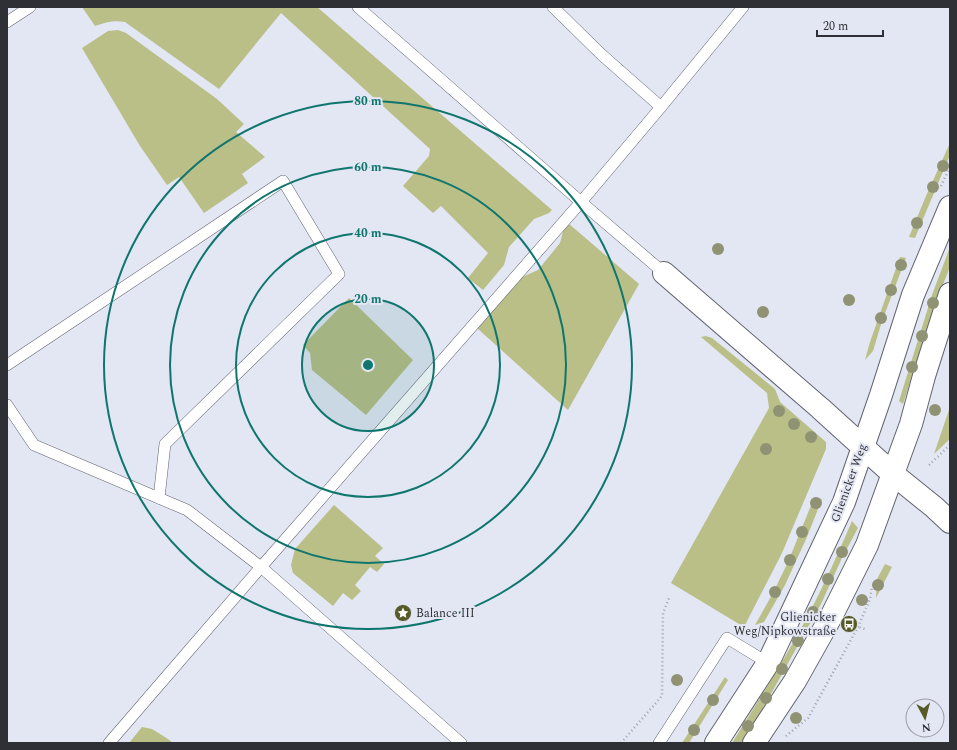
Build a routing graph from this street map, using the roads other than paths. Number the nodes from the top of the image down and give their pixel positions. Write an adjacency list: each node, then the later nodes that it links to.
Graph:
1 (30, 7): 5 (lane)
2 (358, 7): 7 (lane)
3 (553, 7): 6 (lane)
4 (743, 7): 6 (lane)
5 (7, 22)
6 (661, 108): 7 (lane)
7 (581, 202): 9 (lane); 17 (lane)
8 (950, 207): 13 (main road, Glienicker Weg)
9 (664, 273): 13 (main road)
10 (950, 294): 14 (main road)
11 (7, 365): 15 (lane)
12 (7, 405): 15 (lane)
13 (863, 447): 14 (main road); 18 (main road, Glienicker Weg)
14 (893, 474): 16 (main road); 23 (main road)
15 (160, 498): 17 (lane)
16 (950, 522)
17 (261, 567): 19 (lane); 20 (lane)
18 (768, 663): 21 (lane); 22 (main road, Glienicker Weg)
19 (109, 743)
20 (462, 743)
21 (659, 743)
22 (716, 743)
23 (754, 743)

